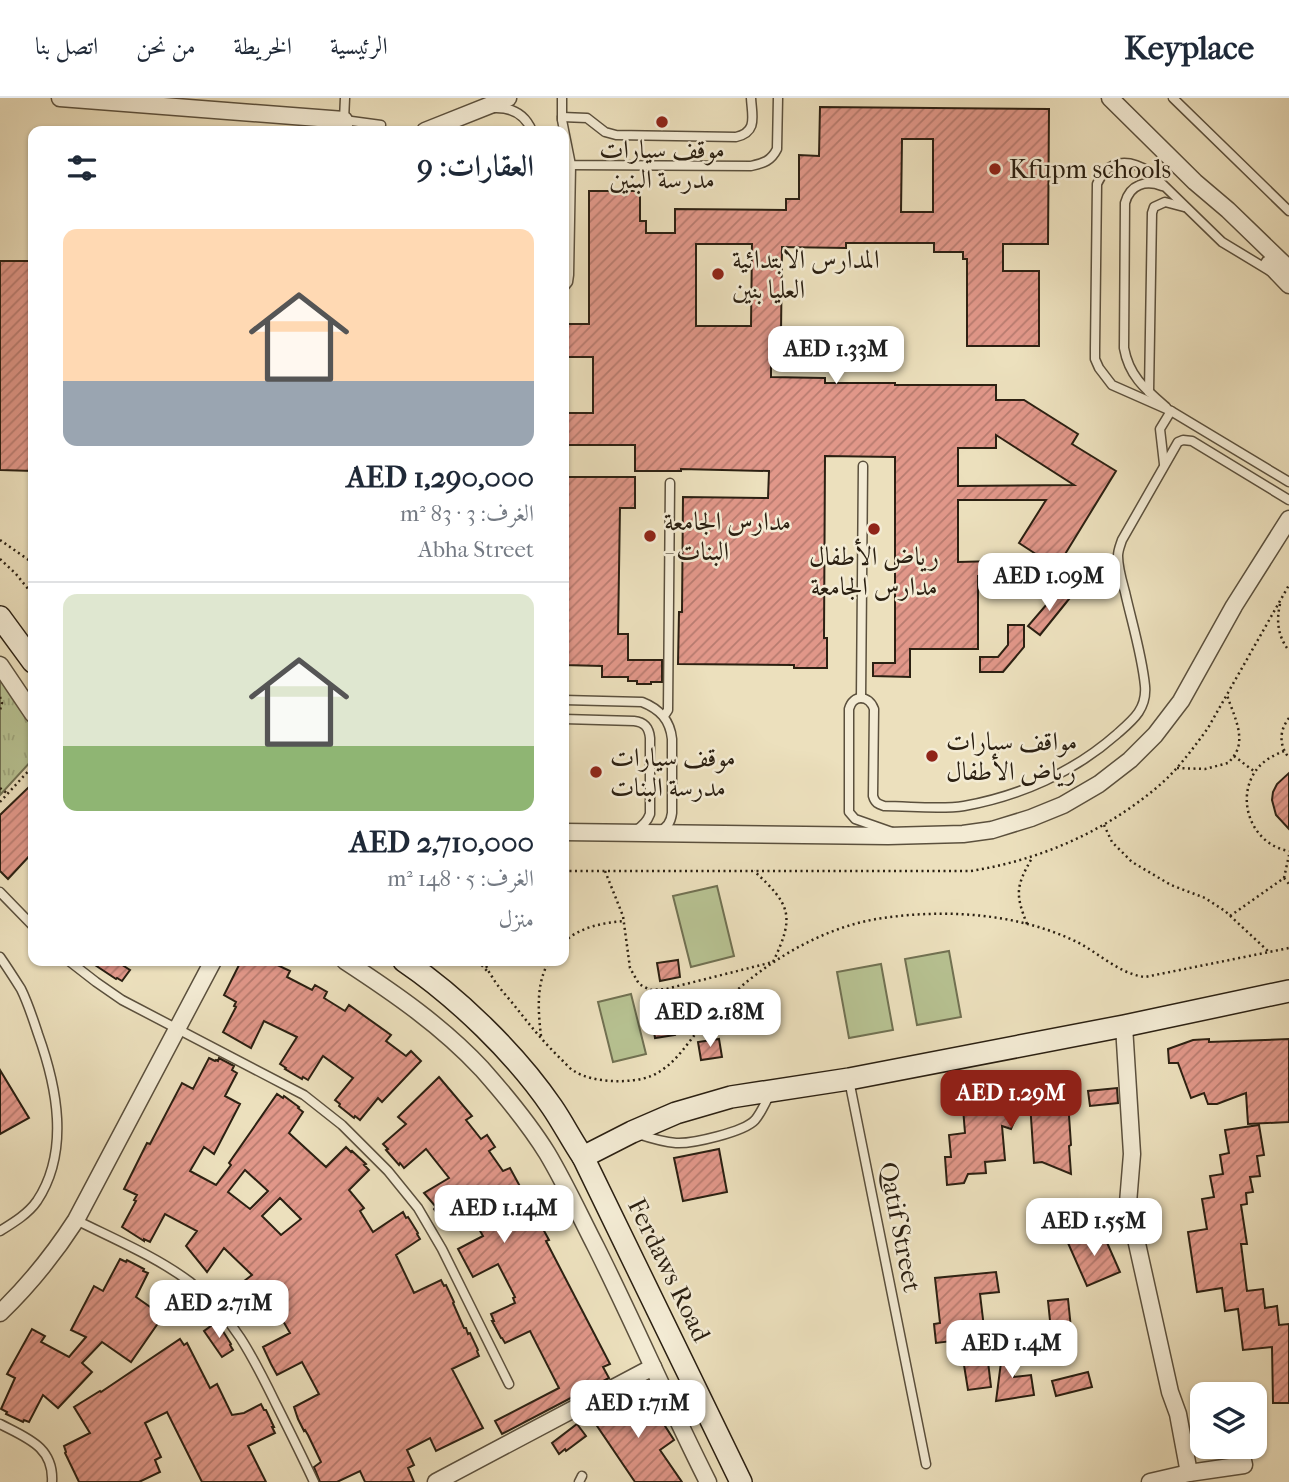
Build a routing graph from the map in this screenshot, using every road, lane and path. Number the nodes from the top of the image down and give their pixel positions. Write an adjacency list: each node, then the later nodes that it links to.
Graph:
1 (60, 98): 12 (street)
2 (345, 98): 12 (lane)
3 (508, 98): 9 (street)
4 (562, 98): 10 (lane)
5 (751, 98): 10 (lane)
6 (778, 98): 18 (lane)
7 (1110, 98): 23 (street)
8 (1173, 98): 21 (lane)
9 (483, 109): 13 (street); 14 (lane)
10 (562, 119): 15 (lane); 16 (lane)
11 (381, 125): 12 (lane)
12 (344, 126)
13 (438, 126)
14 (530, 126)
15 (560, 126)
16 (563, 126)
17 (569, 155): 18 (lane)
18 (571, 165): 22 (lane)
19 (1165, 187): 20 (lane); 24 (lane); 25 (lane)
20 (1187, 208): 23 (lane); 24 (lane)
21 (1289, 211)
22 (569, 275)
23 (1287, 277)
24 (1149, 392): 25 (lane)
25 (1171, 411): 26 (lane); 29 (lane)
26 (1164, 465): 30 (lane); 43 (lane)
27 (863, 466): 43 (lane)
28 (670, 482): 47 (lane)
29 (1289, 482)
30 (1289, 500)
31 (1289, 519): 63 (street)
32 (0, 540): 34 (path)
33 (0, 559): 35 (path)
34 (28, 560)
35 (28, 589)
36 (1280, 601): 38 (path)
37 (0, 617): 39 (street)
38 (1289, 651)
39 (28, 655)
40 (0, 665): 45 (street)
41 (1227, 695): 51 (path)
42 (0, 697): 46 (path)
43 (861, 698): 63 (lane)
44 (569, 700): 47 (lane)
45 (28, 707)
46 (0, 710)
47 (664, 716): 62 (lane)
48 (1289, 718): 50 (path)
49 (569, 719): 61 (lane)
50 (1284, 751): 52 (path); 55 (path)
51 (1234, 756): 53 (path); 55 (path)
52 (1289, 758)
53 (1177, 768)
54 (28, 772): 57 (path)
55 (1255, 772): 64 (path)
56 (0, 789): 57 (path)
57 (8, 794): 58 (path)
58 (0, 802)
59 (1104, 825): 71 (path)
60 (569, 832): 61 (street)
61 (626, 832): 62 (street)
62 (653, 833): 63 (street)
63 (903, 835)
64 (1289, 853): 68 (path)
65 (1034, 856): 74 (path)
66 (605, 871): 73 (path)
67 (753, 871): 79 (path)
68 (1284, 878): 69 (path); 71 (path)
69 (1289, 884)
70 (0, 892): 72 (lane)
71 (1230, 916): 77 (path)
72 (28, 921)
73 (624, 921): 75 (path); 79 (path)
74 (1027, 924): 77 (path); 79 (path)
75 (569, 936)
76 (1289, 948): 77 (path)
77 (1269, 952)
78 (0, 957): 97 (lane)
79 (774, 962): 91 (path)
80 (75, 966): 90 (lane)
81 (210, 966): 90 (street)
82 (353, 966): 99 (street)
83 (411, 966): 95 (street, Ferdaws Road)
84 (482, 966): 87 (path)
85 (486, 966): 87 (path)
86 (547, 966): 91 (path)
87 (490, 975): 91 (path)
88 (1289, 991): 89 (street)
89 (1125, 1026): 92 (street); 104 (street)
90 (177, 1030): 96 (street); 100 (lane)
91 (541, 1039)
92 (849, 1079): 93 (street); 103 (lane, Qatif Street)
93 (771, 1091): 94 (street); 94 (lane)
94 (632, 1132): 95 (street)
95 (583, 1157): 109 (street, Ferdaws Road)
96 (76, 1220): 98 (street); 106 (lane)
97 (0, 1231)
98 (0, 1313)
99 (653, 1367): 107 (street); 108 (street)
100 (509, 1384)
101 (0, 1424): 105 (lane)
102 (1243, 1459): 104 (street)
103 (926, 1464)
104 (1189, 1473): 110 (street)
105 (52, 1482)
106 (314, 1482)
107 (436, 1482)
108 (708, 1482)
109 (741, 1482)
110 (1150, 1482)

